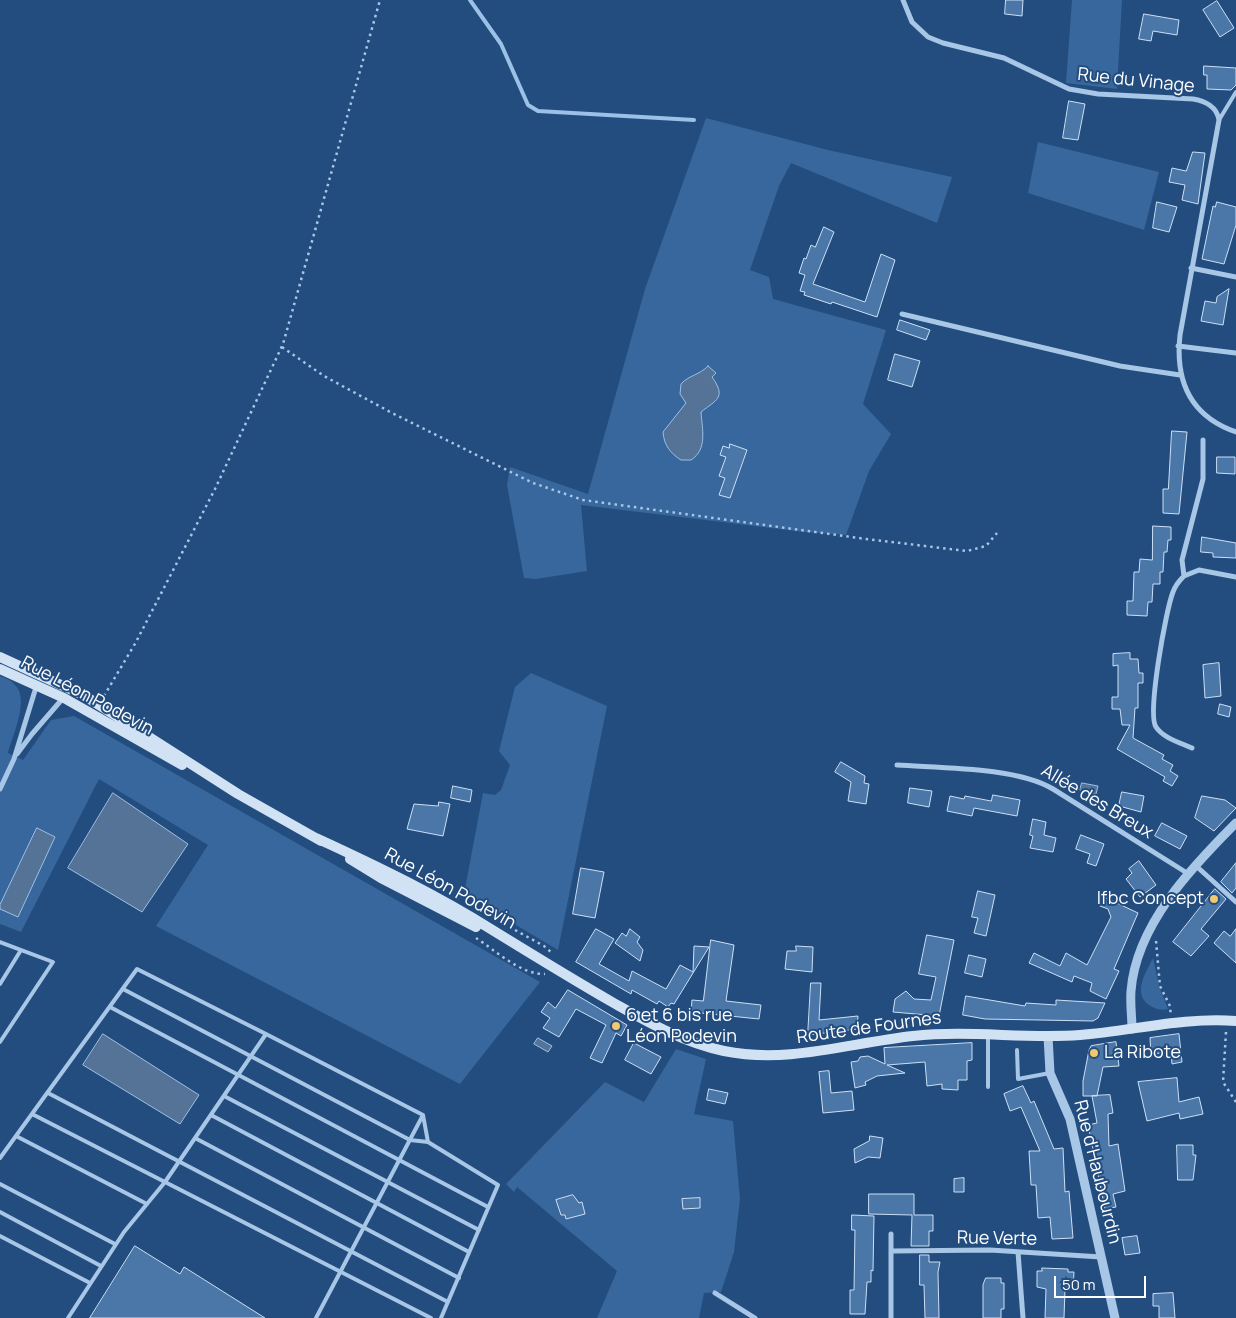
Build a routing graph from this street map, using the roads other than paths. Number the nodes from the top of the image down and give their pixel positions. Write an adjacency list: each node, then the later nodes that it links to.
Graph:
1 (903, 0): 3 (street, Rue du Vinage)
2 (1236, 92): 3 (lane)
3 (1219, 120): 4 (street)
4 (1191, 268): 5 (street); 7 (street)
5 (1236, 277)
6 (902, 314): 9 (street)
7 (1178, 346): 8 (street); 9 (street)
8 (1236, 353)
9 (1180, 375): 10 (street)
10 (1236, 432)
11 (1204, 440): 12 (street)
12 (1184, 576): 13 (street); 20 (street)
13 (1236, 577)
14 (0, 657): 16 (main road, Rue Léon Podevin)
15 (0, 669): 17 (main road, Rue Léon Podevin)
16 (42, 674): 17 (street); 18 (main road, Rue Léon Podevin)
17 (36, 685): 19 (main road, Rue Léon Podevin); 21 (street)
18 (68, 687): 19 (street); 24 (main road, Rue Léon Podevin)
19 (64, 698): 21 (street); 24 (main road, Rue Léon Podevin)
20 (1192, 748)
21 (14, 759): 23 (street)
22 (897, 765): 27 (street, Allée des Breux)
23 (0, 789)
24 (238, 794): 34 (main road, Rue Léon Podevin)
25 (1236, 823): 26 (street)
26 (1194, 865): 27 (street); 28 (street)
27 (1187, 873): 36 (street)
28 (1236, 902)
29 (1, 943): 30 (lane)
30 (21, 950): 31 (lane); 40 (lane)
31 (0, 984)
32 (123, 989): 33 (lane); 37 (lane); 42 (lane)
33 (110, 1007): 44 (lane); 46 (lane)
34 (621, 1007): 38 (main road, Route de Fournes)
35 (1231, 1021): 36 (main road, Route de Fournes)
36 (1132, 1029): 39 (main road, Route de Fournes)
37 (266, 1034): 42 (lane); 50 (lane)
38 (988, 1034): 39 (main road, Route de Fournes); 45 (lane)
39 (1048, 1036): 43 (street, Rue d'Haubourdin)
40 (0, 1042)
41 (1018, 1050): 43 (lane)
42 (251, 1056): 44 (lane); 53 (lane)
43 (1050, 1073): 74 (street, Rue d'Haubourdin)
44 (238, 1075): 47 (lane); 56 (lane)
45 (988, 1087)
46 (48, 1093): 48 (lane); 57 (lane)
47 (224, 1096): 49 (lane); 59 (lane)
48 (32, 1114): 51 (lane); 58 (lane)
49 (210, 1115): 52 (lane); 61 (lane)
50 (423, 1115): 53 (lane); 54 (lane)
51 (16, 1136): 55 (lane); 62 (lane)
52 (195, 1138): 57 (lane); 65 (lane)
53 (410, 1140): 54 (lane); 56 (lane)
54 (428, 1142): 63 (lane)
55 (0, 1158)
56 (399, 1160): 59 (lane); 63 (lane)
57 (179, 1161): 58 (lane); 70 (lane)
58 (165, 1182): 62 (lane); 76 (lane)
59 (388, 1182): 61 (lane); 66 (lane)
60 (0, 1184): 69 (lane)
61 (376, 1203): 65 (lane); 72 (lane)
62 (147, 1204): 69 (lane)
63 (488, 1207): 66 (lane)
64 (0, 1212): 75 (lane)
65 (364, 1227): 70 (lane); 77 (lane)
66 (479, 1230): 72 (lane)
67 (892, 1234): 71 (street)
68 (0, 1236): 78 (lane)
69 (116, 1244): 75 (lane)
70 (351, 1251): 76 (lane); 80 (lane)
71 (892, 1251): 73 (street, Rue Verte); 86 (street)
72 (469, 1252): 77 (lane)
73 (1018, 1252): 74 (street, Rue Verte); 87 (street)
74 (1102, 1257): 88 (street, Rue d'Haubourdin)
75 (101, 1266): 78 (lane)
76 (340, 1272): 82 (lane); 83 (lane)
77 (459, 1278): 80 (lane)
78 (90, 1284): 81 (lane)
79 (715, 1293): 85 (street)
80 (448, 1302): 84 (lane)
81 (68, 1318)
82 (316, 1318)
83 (430, 1318)
84 (441, 1318)
85 (755, 1318)
86 (891, 1318)
87 (1023, 1318)
88 (1115, 1318)

